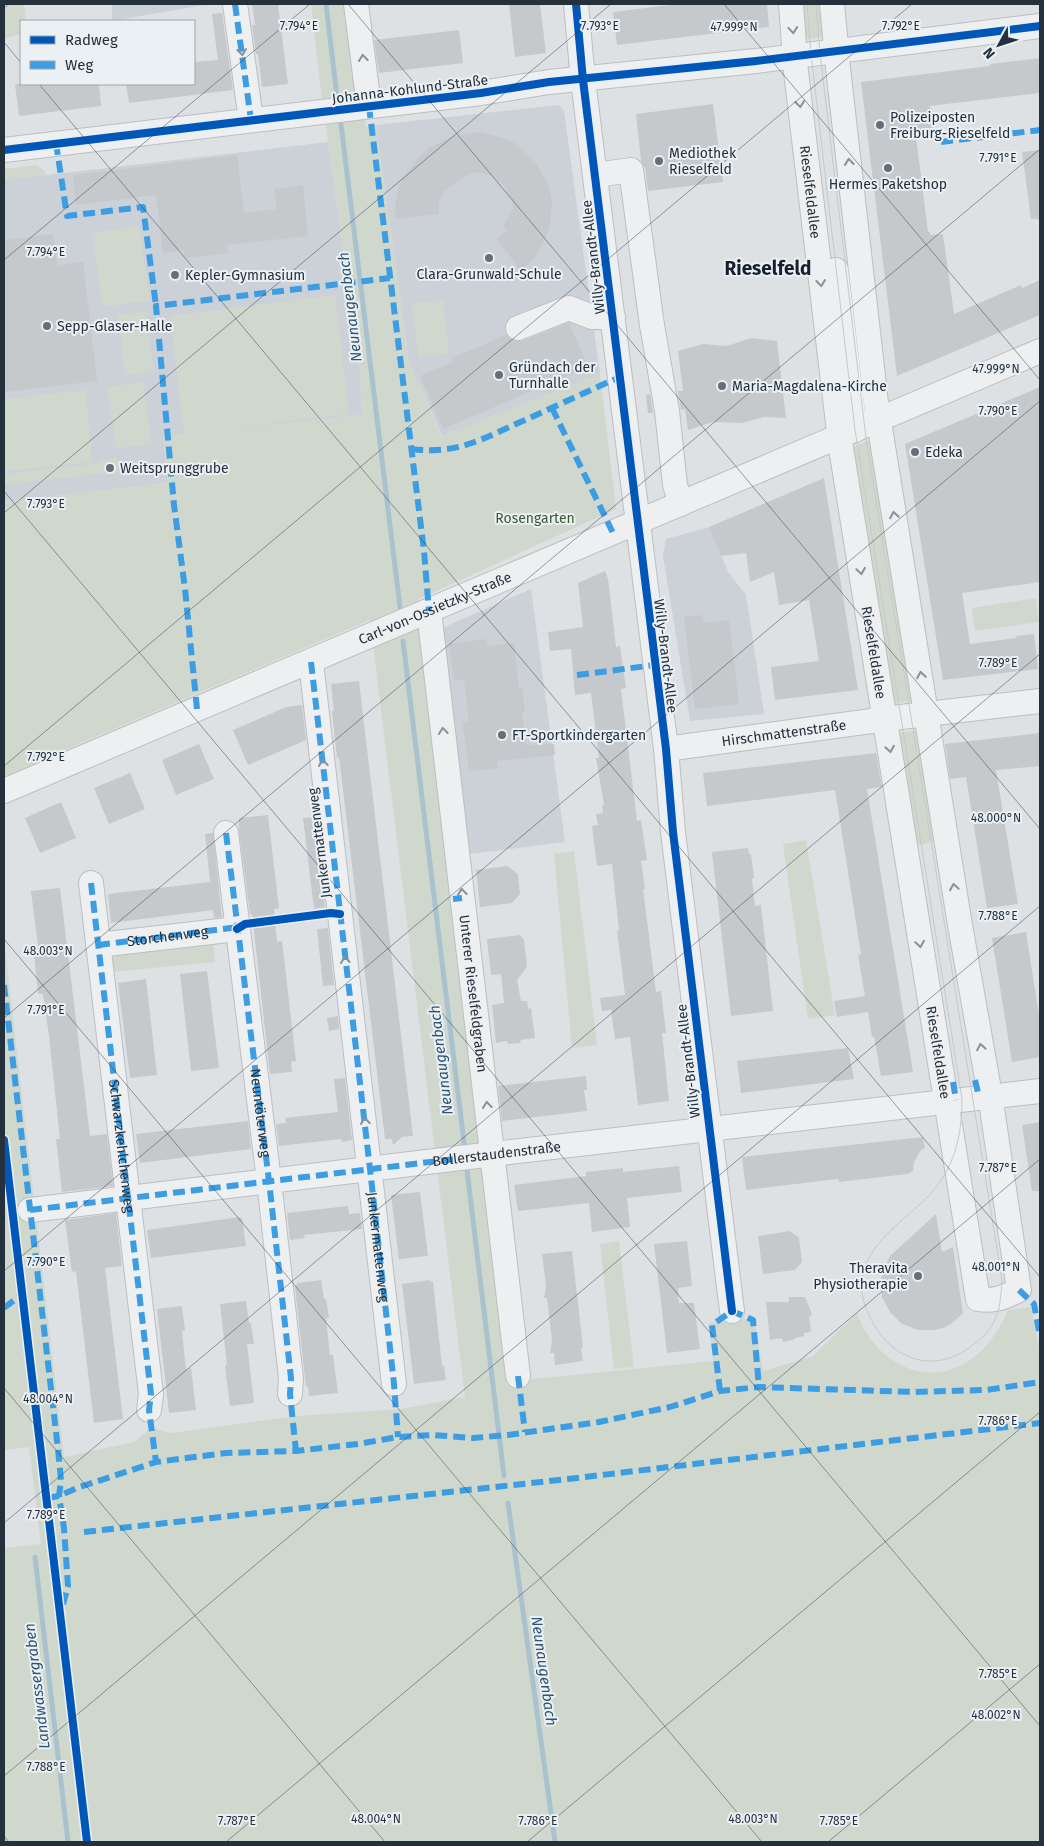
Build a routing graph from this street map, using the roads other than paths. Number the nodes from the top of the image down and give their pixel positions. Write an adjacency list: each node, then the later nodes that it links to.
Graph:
1 (236, 4): 10 (street, one-way to 10)
2 (356, 4): 9 (street, one-way to 2)
3 (576, 4): 8 (street, Willy-Brandt-Allee)
4 (790, 4): 7 (street, one-way to 7)
5 (832, 4): 7 (street)
6 (1040, 26): 7 (street, Johanna-Kohlund-Straße)
7 (815, 53): 8 (street, Johanna-Kohlund-Straße); 18 (street)
8 (583, 80): 9 (street, Johanna-Kohlund-Straße); 12 (street, Willy-Brandt-Allee)
9 (367, 107): 10 (street, Johanna-Kohlund-Straße)
10 (250, 120): 11 (street, Johanna-Kohlund-Straße)
11 (4, 150)
12 (596, 175): 13 (street); 14 (street, Willy-Brandt-Allee)
13 (648, 301): 14 (street); 15 (street)
14 (613, 316): 15 (street); 16 (street); 20 (street, Willy-Brandt-Allee)
15 (652, 325): 19 (street)
16 (518, 328)
17 (1040, 351): 18 (street, Carl-von-Ossietzky-Straße)
18 (859, 428): 19 (street, Carl-von-Ossietzky-Straße); 24 (street, one-way to 18); 25 (street, Rieselfeldallee, one-way to 25)
19 (681, 504): 20 (street, Carl-von-Ossietzky-Straße)
20 (637, 523): 21 (street, Carl-von-Ossietzky-Straße); 26 (street, Willy-Brandt-Allee)
21 (411, 618): 22 (street, Carl-von-Ossietzky-Straße); 36 (street, Unterer Rieselfeldgraben, one-way to 21)
22 (311, 662): 27 (street, Carl-von-Ossietzky-Straße); 37 (street, Junkermattenweg, one-way to 22)
23 (1040, 701): 24 (street, Hirschmattenstraße)
24 (927, 714): 25 (street, Hirschmattenstraße); 33 (street, one-way to 24)
25 (893, 718): 26 (street, Hirschmattenstraße); 34 (street, Rieselfeldallee, one-way to 34)
26 (666, 749): 35 (street, Willy-Brandt-Allee)
27 (4, 791)
28 (226, 833): 30 (street, Neuntöterweg)
29 (92, 883): 31 (street, Schwarzkehlchenweg)
30 (237, 929): 31 (street, Storchenweg); 38 (street, Neuntöterweg)
31 (98, 945): 39 (street, Schwarzkehlchenweg)
32 (1040, 1091): 33 (street, Bollerstaudenstraße)
33 (990, 1095): 34 (street, Bollerstaudenstraße); 34 (street, Rieselfeldallee)
34 (954, 1100): 35 (street, Bollerstaudenstraße)
35 (709, 1129): 36 (street, Bollerstaudenstraße); 41 (street, Willy-Brandt-Allee)
36 (474, 1156): 37 (street, Bollerstaudenstraße); 42 (street, Unterer Rieselfeldgraben)
37 (370, 1169): 38 (street, Bollerstaudenstraße); 43 (street, Junkermattenweg)
38 (270, 1181): 39 (street, Bollerstaudenstraße); 44 (street, Neuntöterweg)
39 (129, 1199): 40 (street, Bollerstaudenstraße); 45 (street, Schwarzkehlchenweg)
40 (30, 1210)
41 (732, 1311)
42 (518, 1376)
43 (394, 1384)
44 (290, 1394)
45 (149, 1410)

